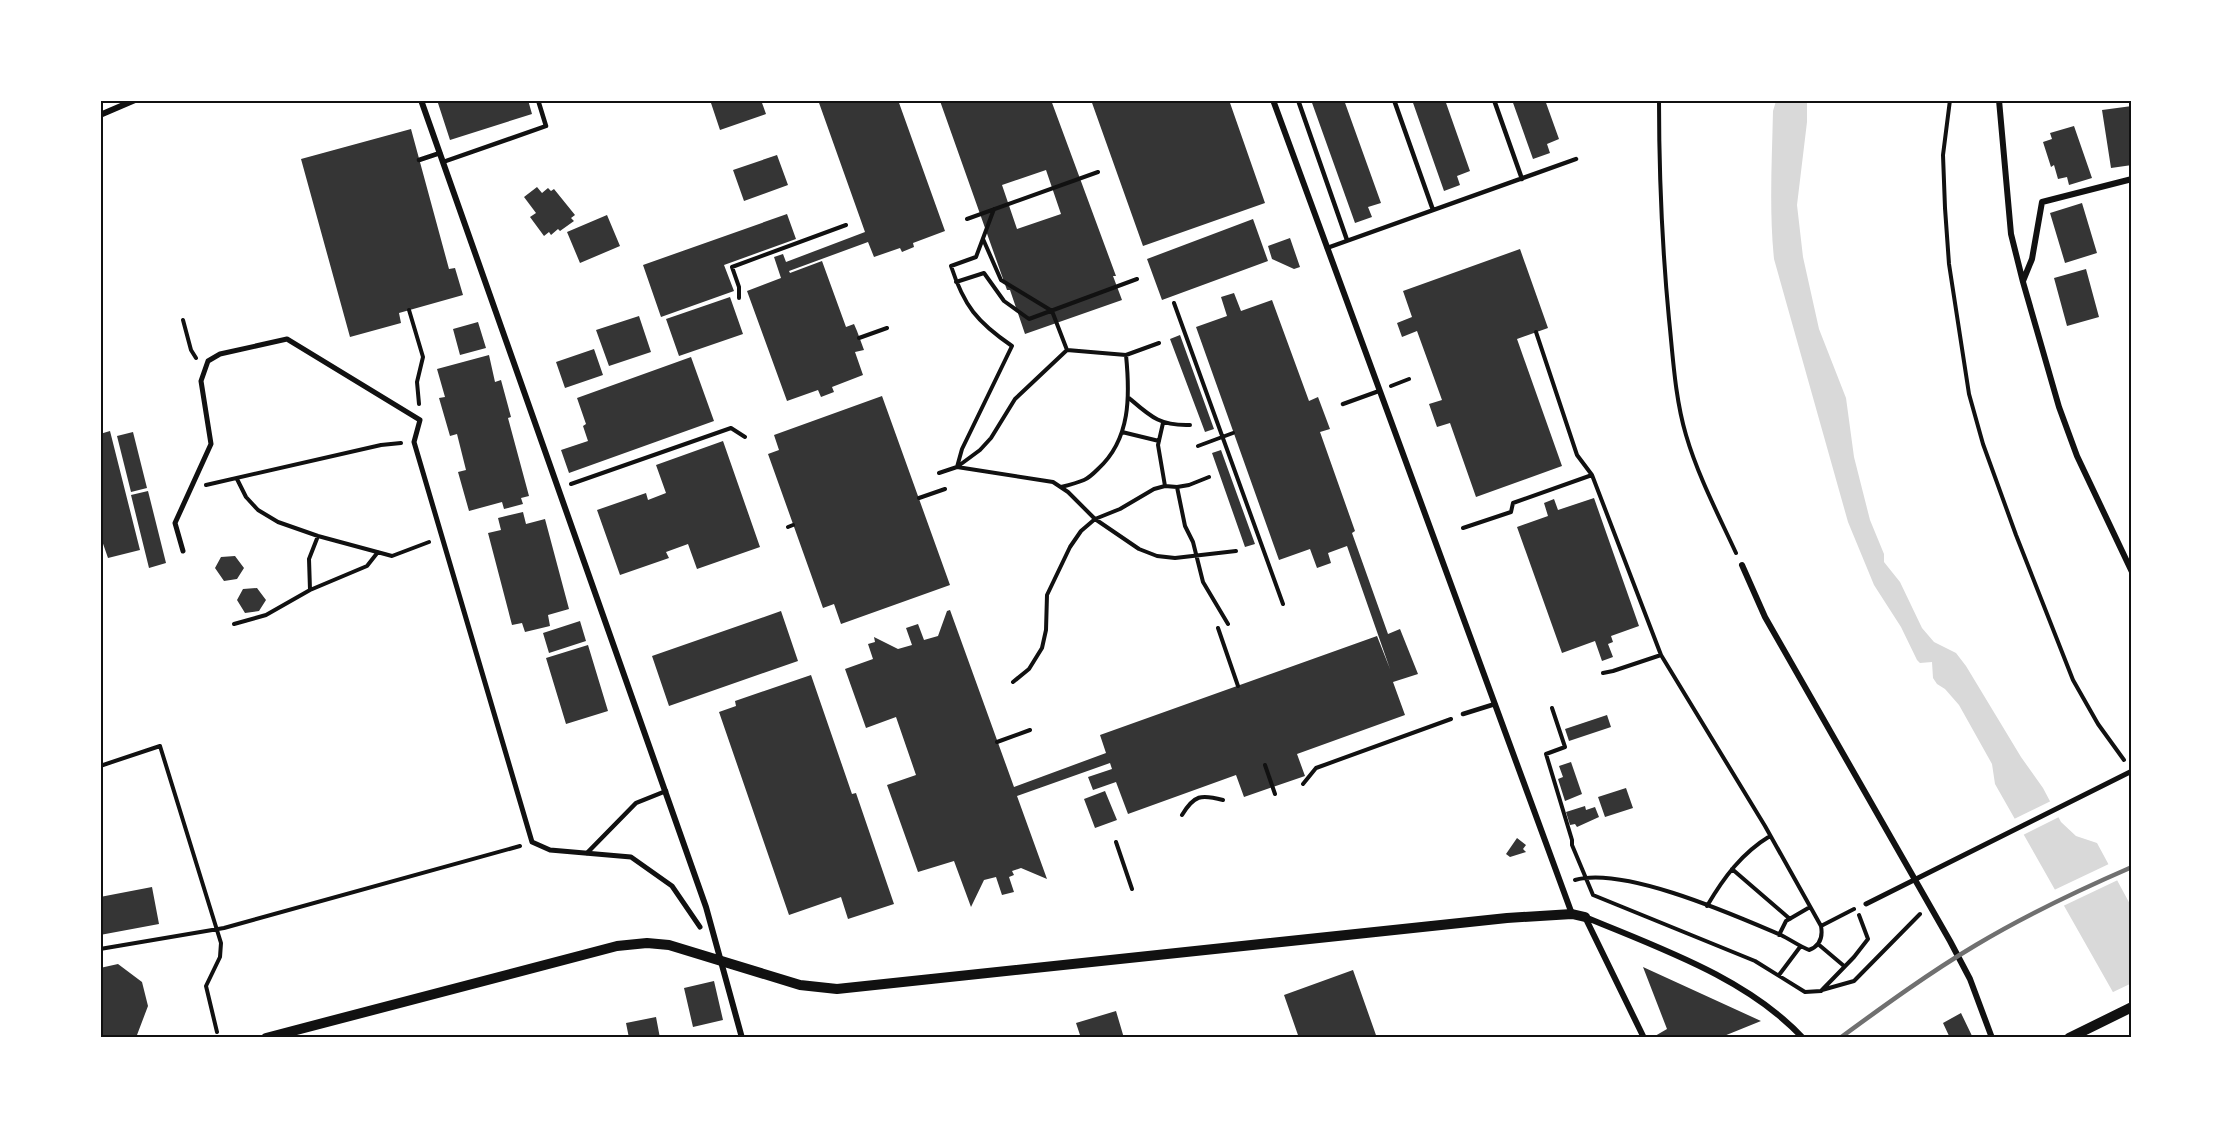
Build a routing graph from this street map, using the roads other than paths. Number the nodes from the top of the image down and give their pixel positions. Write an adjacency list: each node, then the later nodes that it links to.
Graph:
1 (135, 100): 9 (street)
2 (421, 100): 10 (street)
3 (538, 100): 13 (lane)
4 (1272, 100): 18 (street)
5 (1298, 100): 17 (lane)
6 (1394, 100): 16 (lane)
7 (1494, 100): 14 (lane)
8 (1999, 100): 19 (street)
9 (100, 115)
10 (440, 153): 12 (lane); 13 (street)
11 (1575, 159): 14 (lane)
12 (419, 160)
13 (443, 162): 28 (street)
14 (1522, 179): 16 (lane)
15 (2132, 179): 19 (street)
16 (1432, 210): 17 (lane)
17 (1347, 240): 18 (lane)
18 (1327, 248): 20 (street)
19 (2023, 282): 24 (street)
20 (1379, 391): 21 (lane); 25 (street)
21 (1343, 404)
22 (183, 551): 29 (street)
23 (1742, 566): 40 (street)
24 (2132, 572)
25 (1495, 704): 26 (lane); 31 (street)
26 (1463, 714)
27 (2132, 771): 30 (street)
28 (666, 791): 29 (lane); 34 (street)
29 (587, 853): 33 (street)
30 (1866, 904)
31 (1572, 914): 32 (street); 34 (street)
32 (1585, 917): 38 (street); 39 (street)
33 (700, 927)
34 (720, 960): 36 (street); 37 (street)
35 (2132, 1007): 41 (street)
36 (266, 1038)
37 (742, 1038)
38 (1644, 1038)
39 (1803, 1038)
40 (1992, 1038)
41 (2069, 1038)

